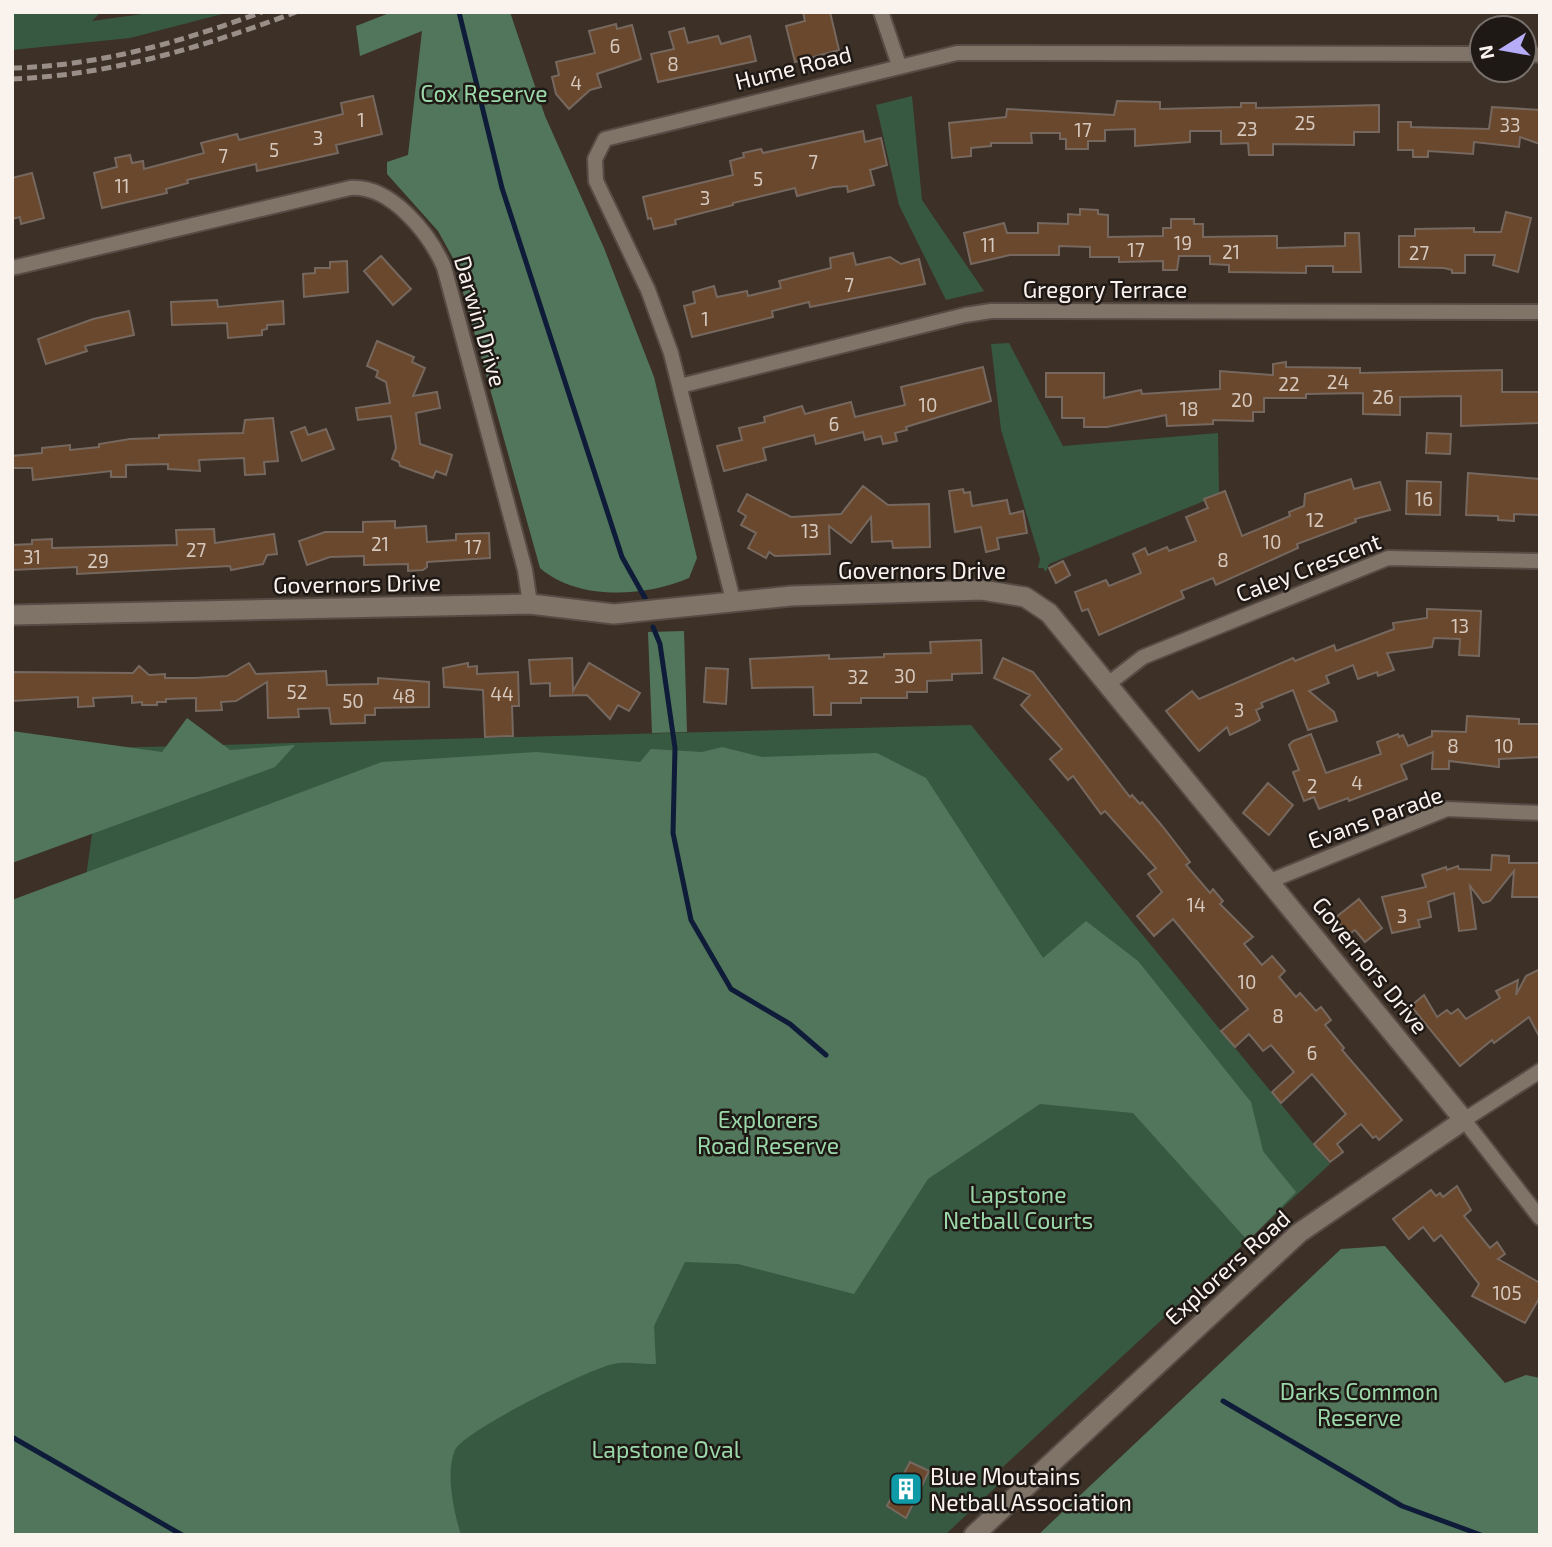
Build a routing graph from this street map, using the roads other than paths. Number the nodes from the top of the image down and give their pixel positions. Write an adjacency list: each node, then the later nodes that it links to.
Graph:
1 (881, 12): 3 (street)
2 (1468, 54): 3 (street, Hume Road)
3 (899, 65): 6 (street, Hume Road)
4 (12, 268): 9 (street, Darwin Drive)
5 (1540, 312): 6 (street, Gregory Terrace)
6 (680, 386): 8 (street, Hume Road)
7 (1540, 561): 11 (street, Caley Crescent)
8 (733, 600): 9 (main road, Governors Drive); 11 (main road, Governors Drive)
9 (530, 604): 10 (main road, Governors Drive)
10 (12, 615)
11 (1108, 684): 13 (main road, Governors Drive)
12 (1540, 813): 13 (street, Evans Parade)
13 (1270, 881): 15 (main road, Governors Drive)
14 (1540, 1071): 15 (street, Explorers Road)
15 (1464, 1120): 16 (street, Governors Drive); 17 (main road, Explorers Road)
16 (1540, 1218)
17 (974, 1535)

